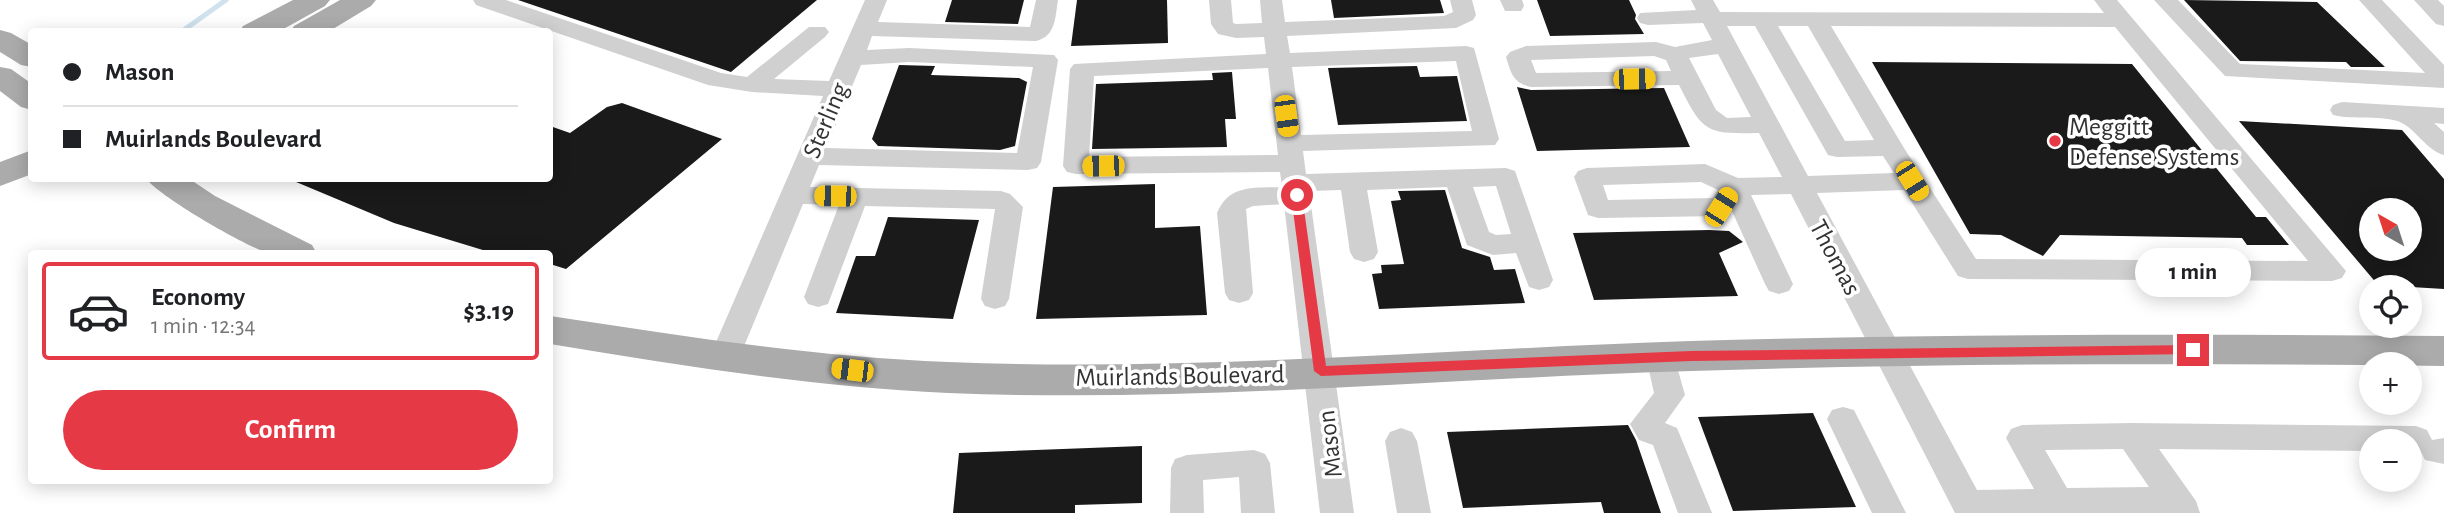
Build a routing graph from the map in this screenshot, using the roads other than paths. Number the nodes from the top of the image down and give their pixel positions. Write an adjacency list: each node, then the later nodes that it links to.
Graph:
1 (315, 0): 18 (main road)
2 (361, 0): 19 (main road)
3 (484, 0): 32 (street)
4 (876, 0): 21 (street, Sterling)
5 (1046, 0): 21 (street)
6 (1220, 0): 20 (street)
7 (1271, 0): 20 (street, Mason)
8 (1461, 0): 20 (street)
9 (2165, 0): 31 (street)
10 (2370, 0): 31 (street)
11 (2425, 0): 17 (street)
12 (2113, 10): 16 (street); 48 (street)
13 (1709, 11): 14 (street); 15 (street); 24 (street, Thomas)
14 (1648, 18)
15 (1762, 19): 16 (street); 41 (street)
16 (1815, 19): 41 (street)
17 (2444, 19)
18 (262, 28)
19 (313, 28)
20 (1275, 28): 28 (street, Mason)
21 (864, 29): 27 (street, Sterling)
22 (817, 32): 32 (street)
23 (0, 39): 26 (main road)
24 (1727, 46): 25 (street); 38 (street, Thomas)
25 (1675, 55): 30 (street); 30 (street)
26 (28, 56)
27 (852, 58): 33 (street, Sterling); 43 (street)
28 (1279, 61): 45 (street, Mason); 45 (street); 45 (street)
29 (0, 76): 34 (main road)
30 (1686, 78): 38 (street)
31 (2444, 80)
32 (752, 85): 33 (street)
33 (838, 89): 43 (street, Sterling)
34 (28, 97)
35 (2342, 110): 36 (street)
36 (2405, 114): 37 (street); 40 (street)
37 (2444, 116)
38 (1768, 125): 51 (street, Thomas)
39 (28, 138): 42 (main road)
40 (2444, 147)
41 (1891, 148): 48 (street)
42 (0, 150)
43 (810, 156): 52 (street, Sterling)
44 (28, 163): 46 (main road)
45 (1294, 171): 50 (street); 59 (street); 67 (street, Mason)
46 (0, 175)
47 (1457, 179): 50 (street); 54 (street); 54 (street)
48 (1912, 181): 51 (street)
49 (169, 182): 55 (main road)
50 (1353, 182): 56 (street)
51 (1798, 186): 58 (street); 64 (street, Thomas)
52 (793, 195): 53 (street); 65 (street, Sterling)
53 (855, 197): 60 (street); 61 (street)
54 (1526, 243): 57 (street)
55 (291, 250)
56 (1364, 252)
57 (1539, 280)
58 (1779, 284)
59 (1239, 293)
60 (818, 297)
61 (995, 299)
62 (553, 330): 65 (main road, Muirlands Boulevard)
63 (2444, 351): 64 (main road, Muirlands Boulevard)
64 (1888, 353): 66 (main road, Muirlands Boulevard); 75 (street, Thomas)
65 (726, 356): 67 (main road, Muirlands Boulevard)
66 (1661, 357): 67 (main road, Muirlands Boulevard); 80 (street)
67 (1321, 371): 78 (street, Mason)
68 (1843, 419): 81 (street)
69 (2132, 436): 71 (street); 73 (street); 74 (street)
70 (1401, 441): 79 (street)
71 (2432, 447)
72 (2120, 506): 73 (street); 74 (street)
73 (2181, 506)
74 (2060, 507): 75 (street)
75 (1969, 509)
76 (1187, 513): 77 (street)
77 (1258, 513)
78 (1337, 513)
79 (1414, 513)
80 (1695, 513)
81 (1889, 513)

